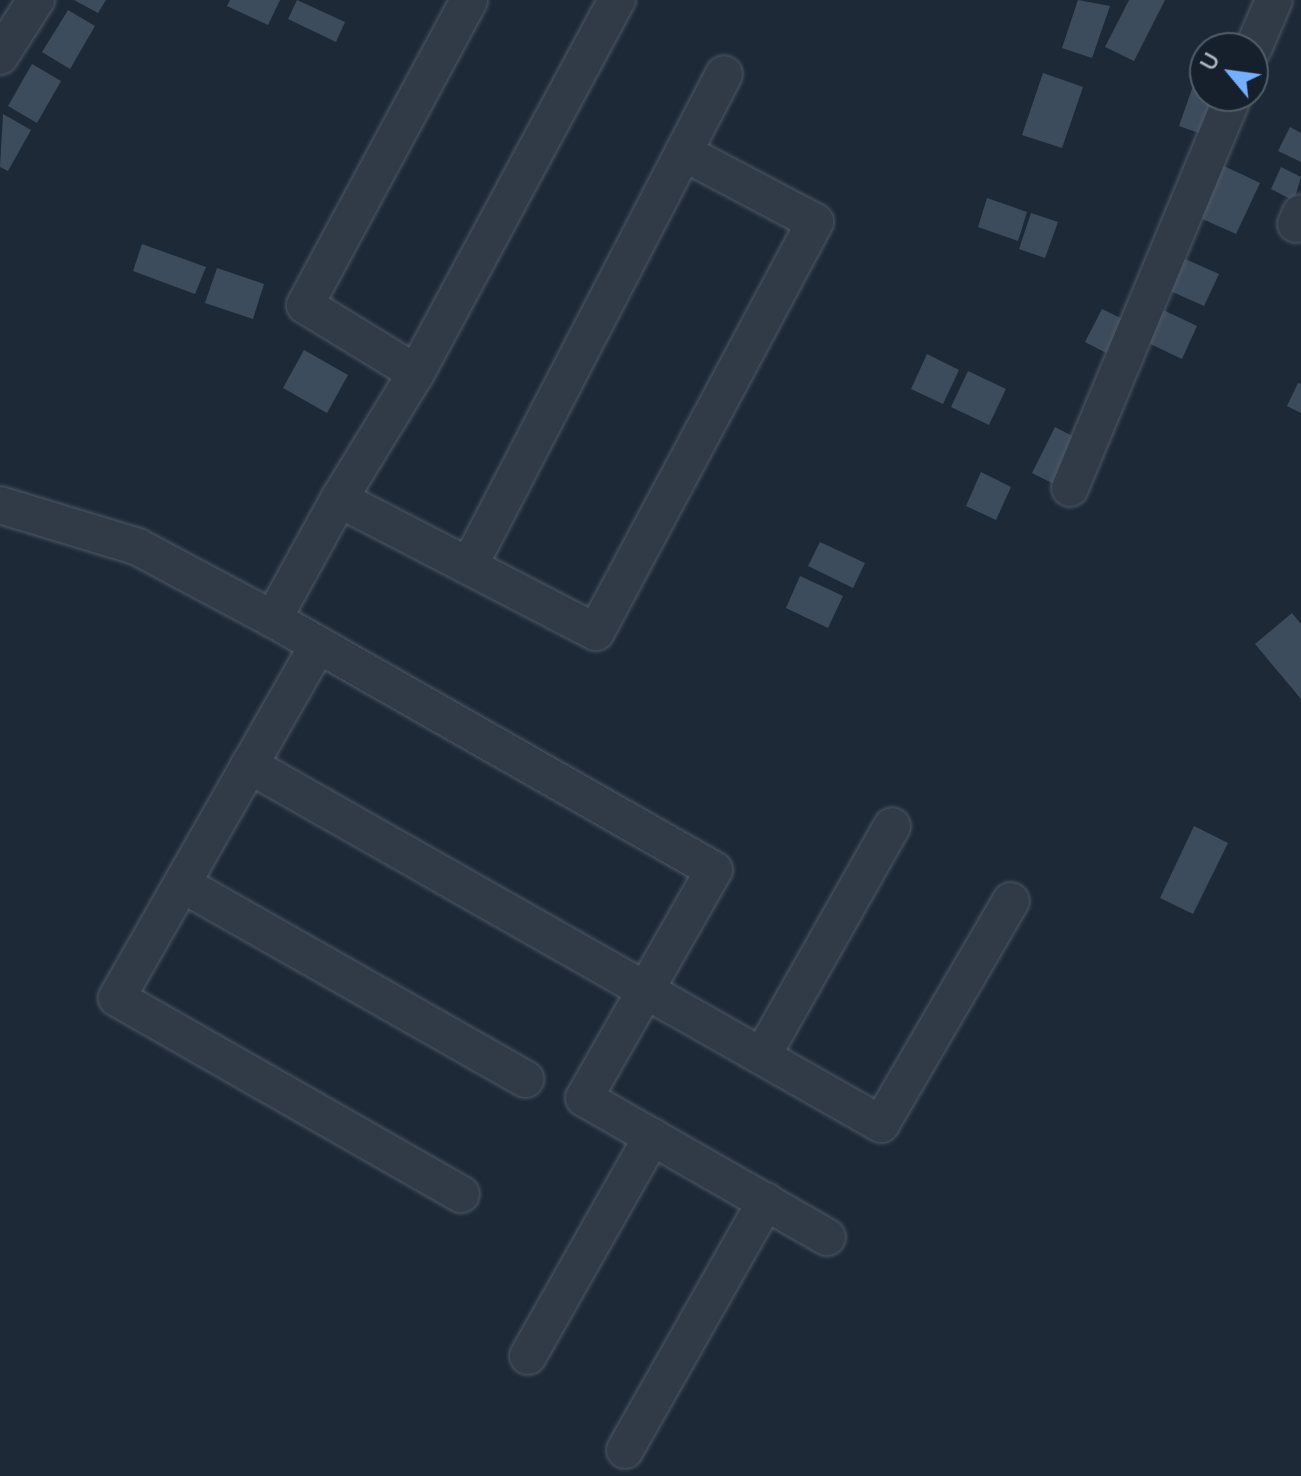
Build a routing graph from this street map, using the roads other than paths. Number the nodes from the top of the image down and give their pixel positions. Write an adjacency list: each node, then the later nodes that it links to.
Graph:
1 (36, 0): 6 (street)
2 (469, 0): 10 (street)
3 (617, 0): 10 (street)
4 (1274, 0): 5 (street)
5 (1260, 32)
6 (4, 41)
7 (724, 74): 9 (street)
8 (1226, 112): 11 (street)
9 (683, 152): 14 (street); 14 (street)
10 (416, 373): 12 (street)
11 (1070, 488)
12 (339, 499): 14 (street); 15 (street)
13 (0, 505): 15 (street)
14 (469, 566)
15 (273, 619): 16 (street)
16 (318, 645): 17 (street); 21 (street)
17 (249, 765): 19 (street); 21 (street)
18 (892, 826): 22 (street)
19 (182, 884): 23 (street); 25 (street)
20 (1011, 901): 22 (street)
21 (646, 990): 22 (street); 24 (street)
22 (762, 1056)
23 (525, 1079)
24 (652, 1137): 26 (street); 28 (street)
25 (461, 1194)
26 (766, 1201): 27 (street); 29 (street)
27 (827, 1237)
28 (528, 1356)
29 (625, 1450)

